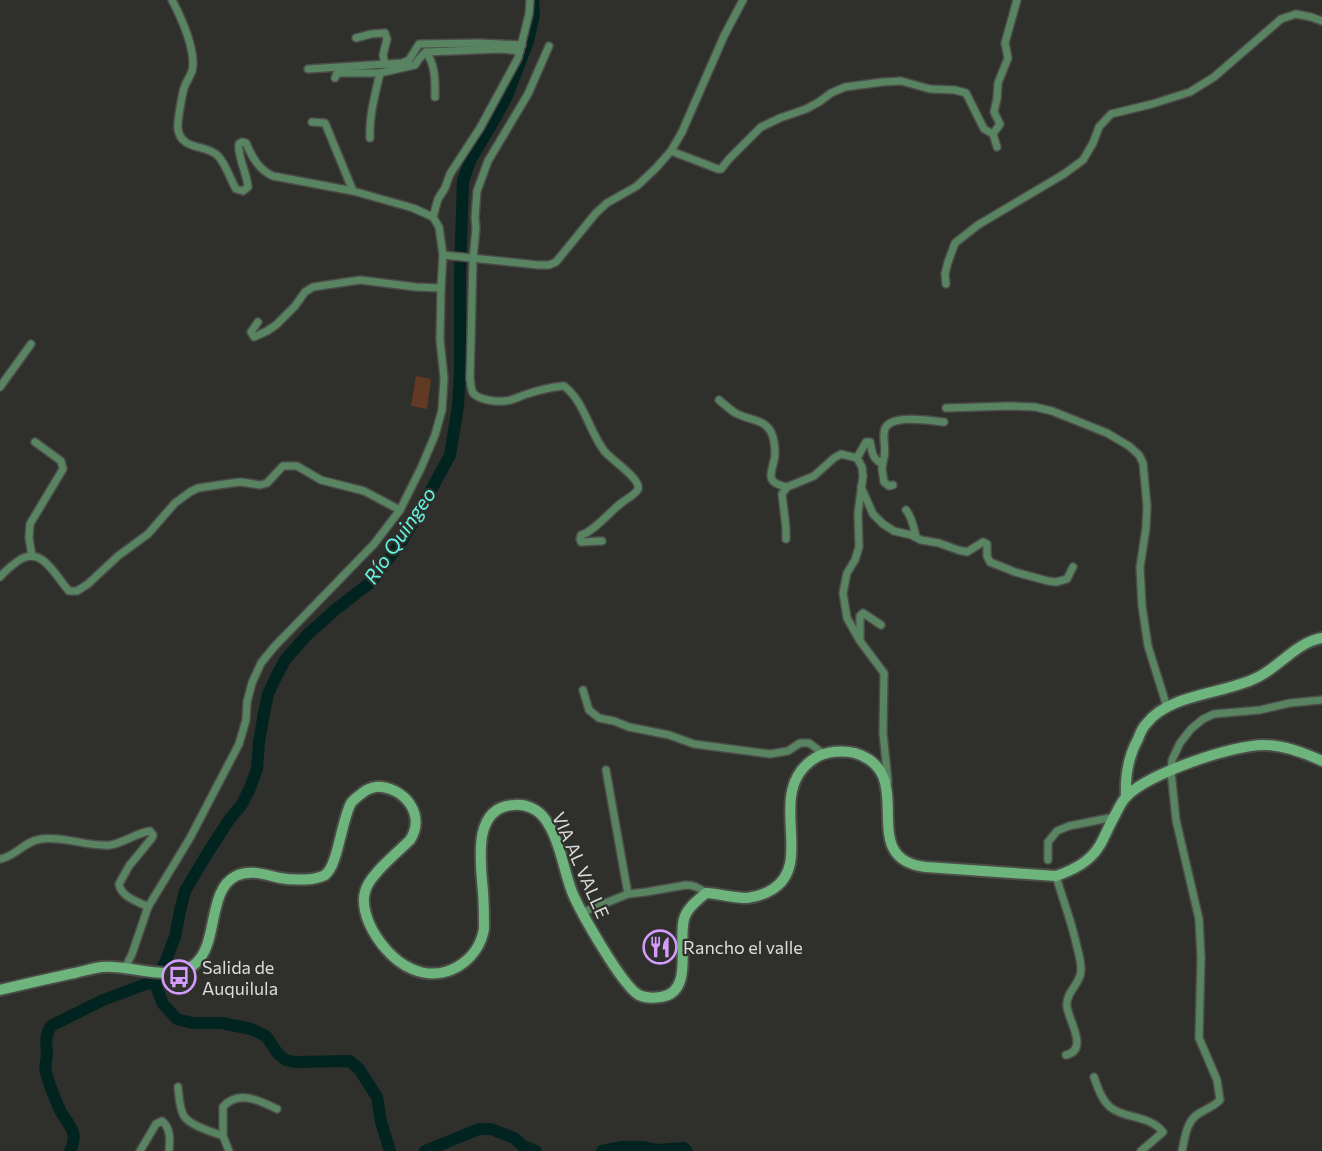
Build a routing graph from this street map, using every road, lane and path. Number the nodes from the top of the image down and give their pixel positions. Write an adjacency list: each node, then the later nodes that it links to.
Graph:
1 (172, 0): 20 (street)
2 (530, 0): 8 (street)
3 (743, 0): 19 (street)
4 (1017, 0): 16 (street)
5 (1322, 21): 24 (street)
6 (356, 38): 10 (street)
7 (549, 46): 23 (street)
8 (521, 48): 9 (street); 10 (street); 21 (street)
9 (426, 51): 12 (street); 14 (street)
10 (386, 64): 11 (street)
11 (308, 69)
12 (380, 73): 13 (street); 17 (street)
13 (335, 78)
14 (435, 97)
15 (312, 122): 20 (street)
16 (993, 134): 18 (street); 19 (street)
17 (370, 138)
18 (997, 147)
19 (671, 151): 23 (street)
20 (353, 191): 21 (street)
21 (433, 217): 22 (street)
22 (447, 256): 23 (street); 25 (street)
23 (472, 259): 42 (street)
24 (946, 284)
25 (441, 288): 26 (street); 38 (street)
26 (258, 322)
27 (31, 344): 28 (street)
28 (0, 387)
29 (719, 400): 37 (street)
30 (946, 408): 51 (street)
31 (944, 422): 34 (street)
32 (35, 442): 43 (street)
33 (857, 458): 34 (street); 36 (street); 37 (street)
34 (883, 461): 35 (street)
35 (893, 485)
36 (861, 487): 40 (street); 48 (street)
37 (787, 488): 41 (street)
38 (400, 510): 43 (street); 64 (street)
39 (906, 510): 40 (street)
40 (916, 537): 44 (street)
41 (786, 539)
42 (602, 541)
43 (32, 556): 45 (street)
44 (1073, 567)
45 (0, 577)
46 (881, 626): 48 (street)
47 (1322, 638): 51 (main road)
48 (860, 641): 56 (street)
49 (584, 690): 52 (street)
50 (1322, 700): 55 (street)
51 (1167, 707): 57 (main road)
52 (824, 754): 56 (main road); 62 (main road)
53 (1322, 761): 55 (main road)
54 (606, 771): 63 (street)
55 (1171, 771): 57 (main road); 77 (street)
56 (888, 790): 61 (main road)
57 (1126, 796): 58 (main road)
58 (1114, 817): 60 (street); 61 (main road)
59 (0, 859): 64 (street)
60 (1048, 860)
61 (1056, 876): 68 (street)
62 (706, 893): 63 (street); 65 (main road, VIA AL VALLE)
63 (628, 894): 65 (street)
64 (148, 907): 66 (street)
65 (581, 913): 66 (main road, VIA AL VALLE)
66 (128, 968): 67 (main road, VIA AL VALLE)
67 (0, 990)
68 (1066, 1055)
69 (1095, 1077): 76 (street)
70 (178, 1087): 72 (street)
71 (277, 1109): 72 (street)
72 (223, 1136): 75 (street)
73 (140, 1151): 74 (street)
74 (169, 1151)
75 (229, 1151)
76 (1142, 1151)
77 (1182, 1151)

